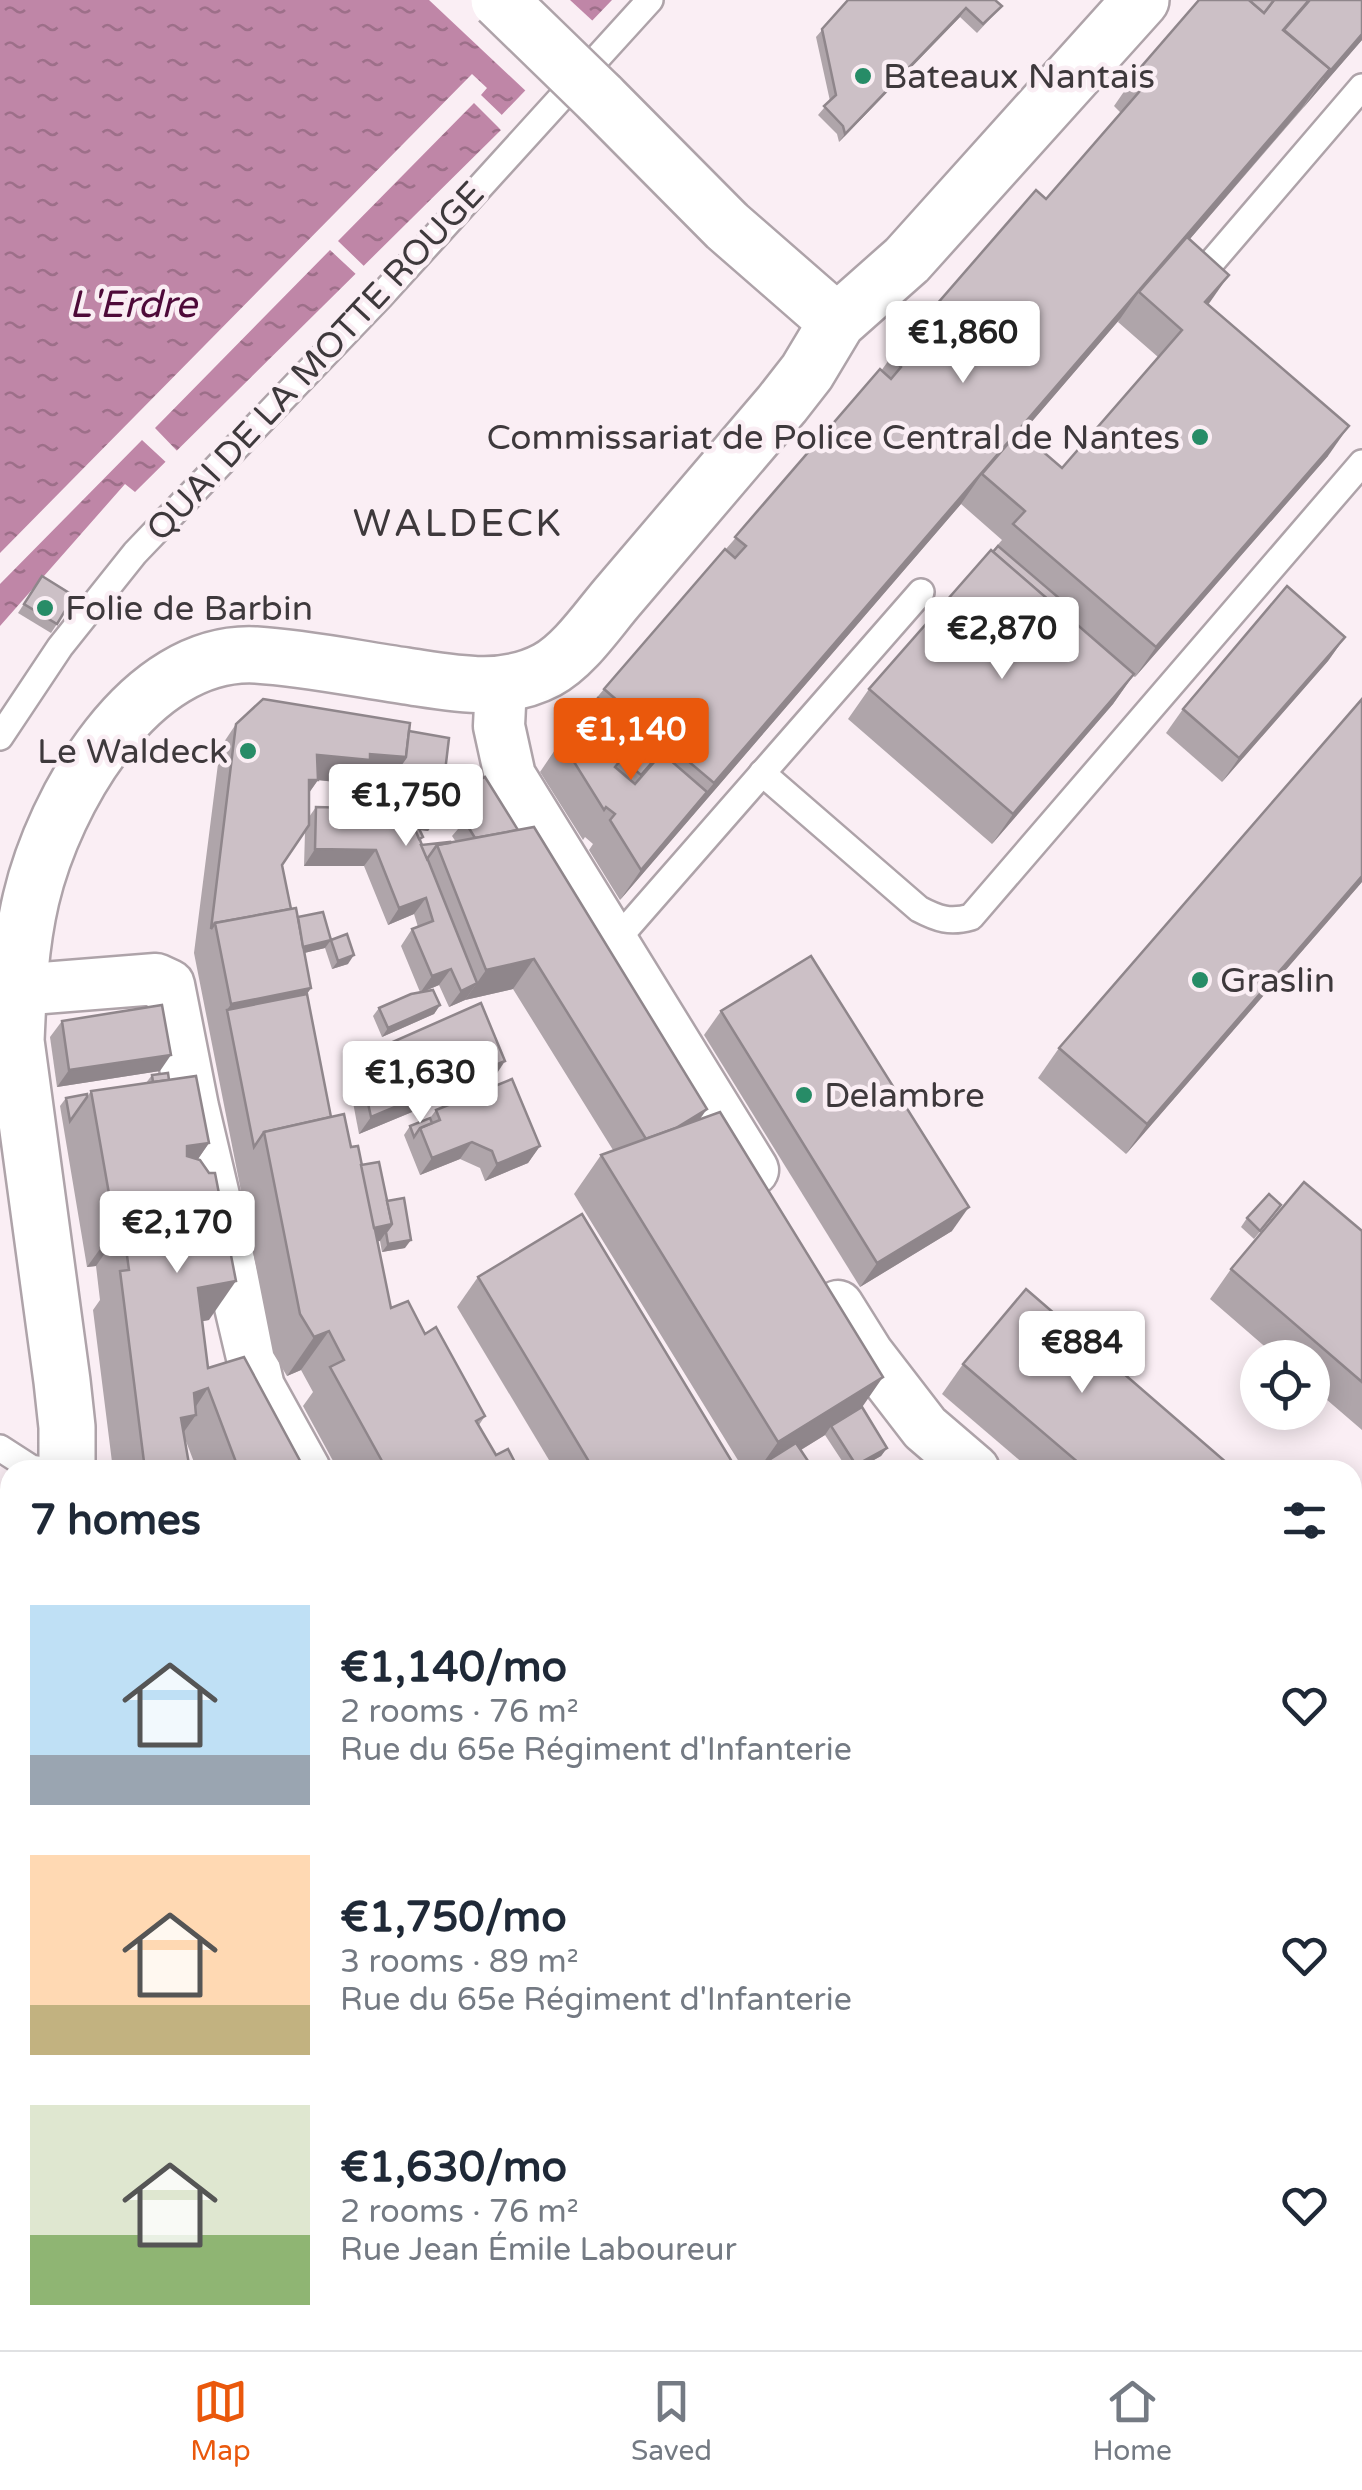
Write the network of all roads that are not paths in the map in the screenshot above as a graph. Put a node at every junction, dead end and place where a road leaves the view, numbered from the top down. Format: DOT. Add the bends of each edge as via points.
graph roads {
  1 [pos="499,0"];
  2 [pos="650,0"];
  3 [pos="1141,0"];
  4 [pos="1362,87"];
  5 [pos="1189,288"];
  6 [pos="837,322"];
  7 [pos="1362,462"];
  8 [pos="921,592"];
  9 [pos="501,684"];
  10 [pos="0,737"];
  11 [pos="762,773"];
  12 [pos="612,945"];
  13 [pos="18,990"];
  14 [pos="772,1202"];
  15 [pos="815,1270"];
  16 [pos="67,1460"];
  17 [pos="299,1460"];
  18 [pos="962,1460"];
  1 -- 6 [label="street, bridge" via="726,226"];
  2 -- 10 [label="lane, QUAI DE LA MOTTE ROUGE" via="135,553"];
  3 -- 6 [label="street" via="907,260"];
  4 -- 5 [label="lane"];
  6 -- 9 [label="street" via="782,404 566,654 549,669"];
  7 -- 11 [label="lane" via="971,916 939,920 919,909"];
  8 -- 11 [label="lane"];
  9 -- 12 [label="street" via="498,726 510,776"];
  9 -- 13 [label="street" via="450,685 254,655 212,660 175,676 95,756 68,801 45,850"];
  11 -- 12 [label="lane"];
  12 -- 14 [label="street"];
  13 -- 16 [label="street" via="16,1042 64,1396"];
  13 -- 17 [label="street" via="156,979 169,986 259,1388"];
  15 -- 18 [label="street" via="925,1428"];
}
